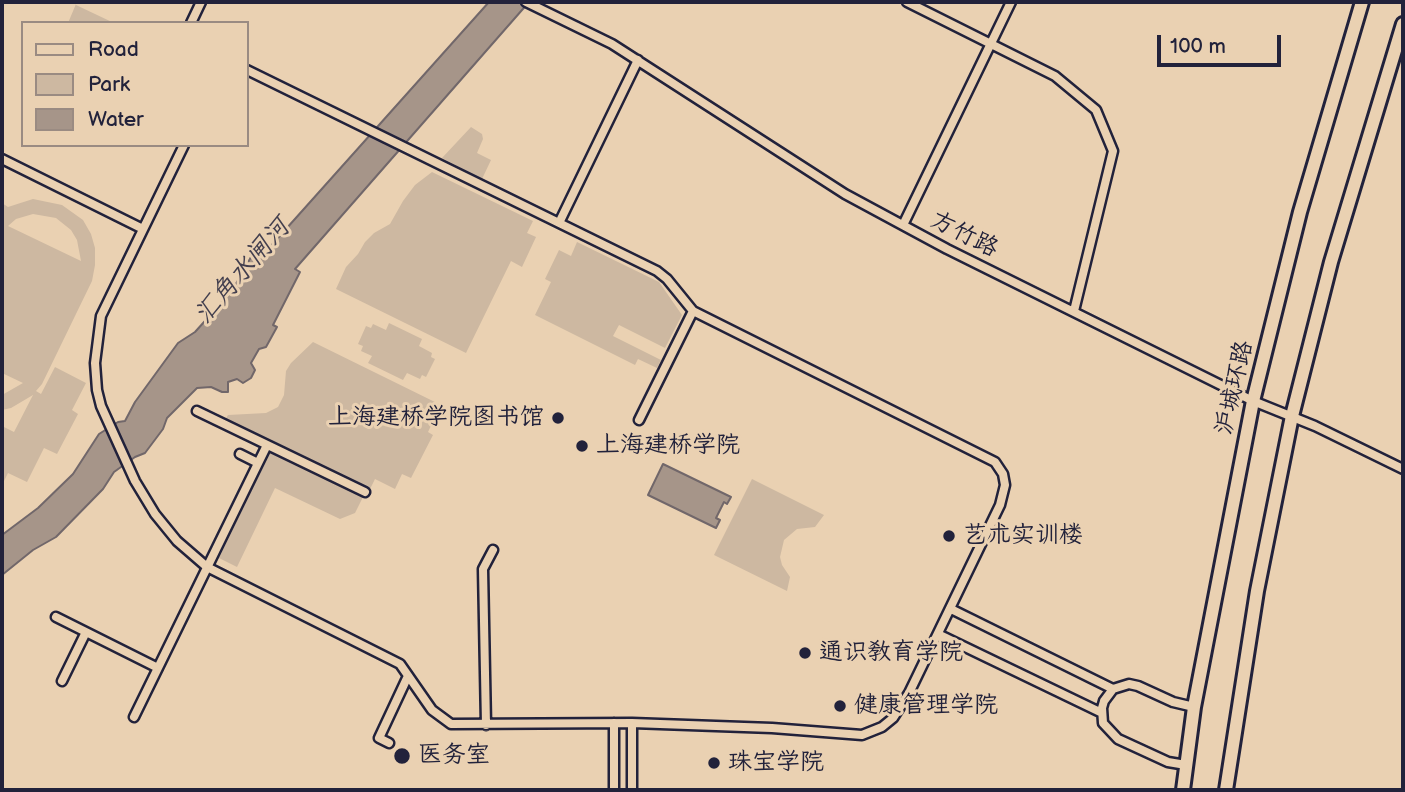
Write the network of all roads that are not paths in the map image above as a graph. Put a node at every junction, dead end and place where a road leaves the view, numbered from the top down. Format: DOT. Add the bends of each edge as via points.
graph roads {
  1 [pos="201,2"];
  2 [pos="907,2"];
  3 [pos="1011,2"];
  4 [pos="1362,2"];
  5 [pos="529,3"];
  6 [pos="192,21"];
  7 [pos="1403,24"];
  8 [pos="992,43"];
  9 [pos="638,60"];
  10 [pos="248,70"];
  11 [pos="183,147"];
  12 [pos="2,159"];
  13 [pos="559,223"];
  14 [pos="902,225"];
  15 [pos="143,229"];
  16 [pos="693,311"];
  17 [pos="1073,311"];
  18 [pos="1253,401"];
  19 [pos="197,411"];
  20 [pos="1292,416"];
  21 [pos="639,420"];
  22 [pos="267,445"];
  23 [pos="240,454"];
  24 [pos="258,463"];
  25 [pos="1403,469"];
  26 [pos="366,492"];
  27 [pos="493,550"];
  28 [pos="207,567"];
  29 [pos="951,609"];
  30 [pos="56,617"];
  31 [pos="86,632"];
  32 [pos="939,634"];
  33 [pos="159,668"];
  34 [pos="408,676"];
  35 [pos="62,681"];
  36 [pos="1114,689"];
  37 [pos="1194,707"];
  38 [pos="1102,713"];
  39 [pos="134,717"];
  40 [pos="614,723"];
  41 [pos="632,723"];
  42 [pos="486,725"];
  43 [pos="390,743"];
  44 [pos="1186,765"];
  45 [pos="614,789"];
  46 [pos="632,789"];
  47 [pos="1183,790"];
  48 [pos="1226,790"];
  1 -- 6 [label="street"];
  2 -- 8 [label="street"];
  3 -- 8 [label="street"];
  4 -- 18 [label="main road, 沪城环路" via="1294,236"];
  5 -- 9 [label="street, 方竹路"];
  7 -- 20 [label="main road" via="1331,262"];
  8 -- 14 [label="street"];
  8 -- 17 [label="street" via="1055,76 1096,110 1113,151"];
  9 -- 13 [label="street"];
  9 -- 14 [label="street, 方竹路" via="845,194"];
  10 -- 13 [label="street"];
  11 -- 15 [label="street"];
  12 -- 15 [label="street"];
  13 -- 16 [label="street" via="663,275"];
  14 -- 17 [label="street, 方竹路"];
  15 -- 28 [label="street" via="102,316 94,363 97,390 130,471 177,541"];
  16 -- 21 [label="street"];
  16 -- 29 [label="street" via="1000,467 1004,494"];
  17 -- 18 [label="street, 方竹路"];
  18 -- 20 [label="street, 方竹路"];
  18 -- 37 [label="main road, 沪城环路"];
  19 -- 22 [label="street"];
  20 -- 25 [label="street, 方竹路"];
  20 -- 48 [label="main road" via="1257,591"];
  22 -- 24 [label="street"];
  22 -- 26 [label="street"];
  23 -- 24 [label="street"];
  24 -- 28 [label="street"];
  27 -- 42 [label="street" via="483,569"];
  28 -- 33 [label="street"];
  28 -- 34 [label="street" via="400,664"];
  29 -- 32 [label="street"];
  29 -- 36 [label="street"];
  30 -- 31 [label="street"];
  31 -- 33 [label="street"];
  31 -- 35 [label="street"];
  32 -- 38 [label="street"];
  32 -- 41 [label="street" via="901,707 882,727 862,735"];
  33 -- 39 [label="street"];
  34 -- 42 [label="street" via="442,720"];
  34 -- 43 [label="street" via="379,738"];
  36 -- 37 [label="street" via="1138,686"];
  36 -- 38 [label="street" via="1104,701"];
  37 -- 44 [label="main road, 沪城环路"];
  38 -- 44 [label="street" via="1107,729 1118,739 1168,762"];
  40 -- 41 [label="street"];
  40 -- 42 [label="street"];
  40 -- 45 [label="street"];
  41 -- 46 [label="street"];
  44 -- 47 [label="main road, 沪城环路"];
  45 -- 46 [label="street"];
}
